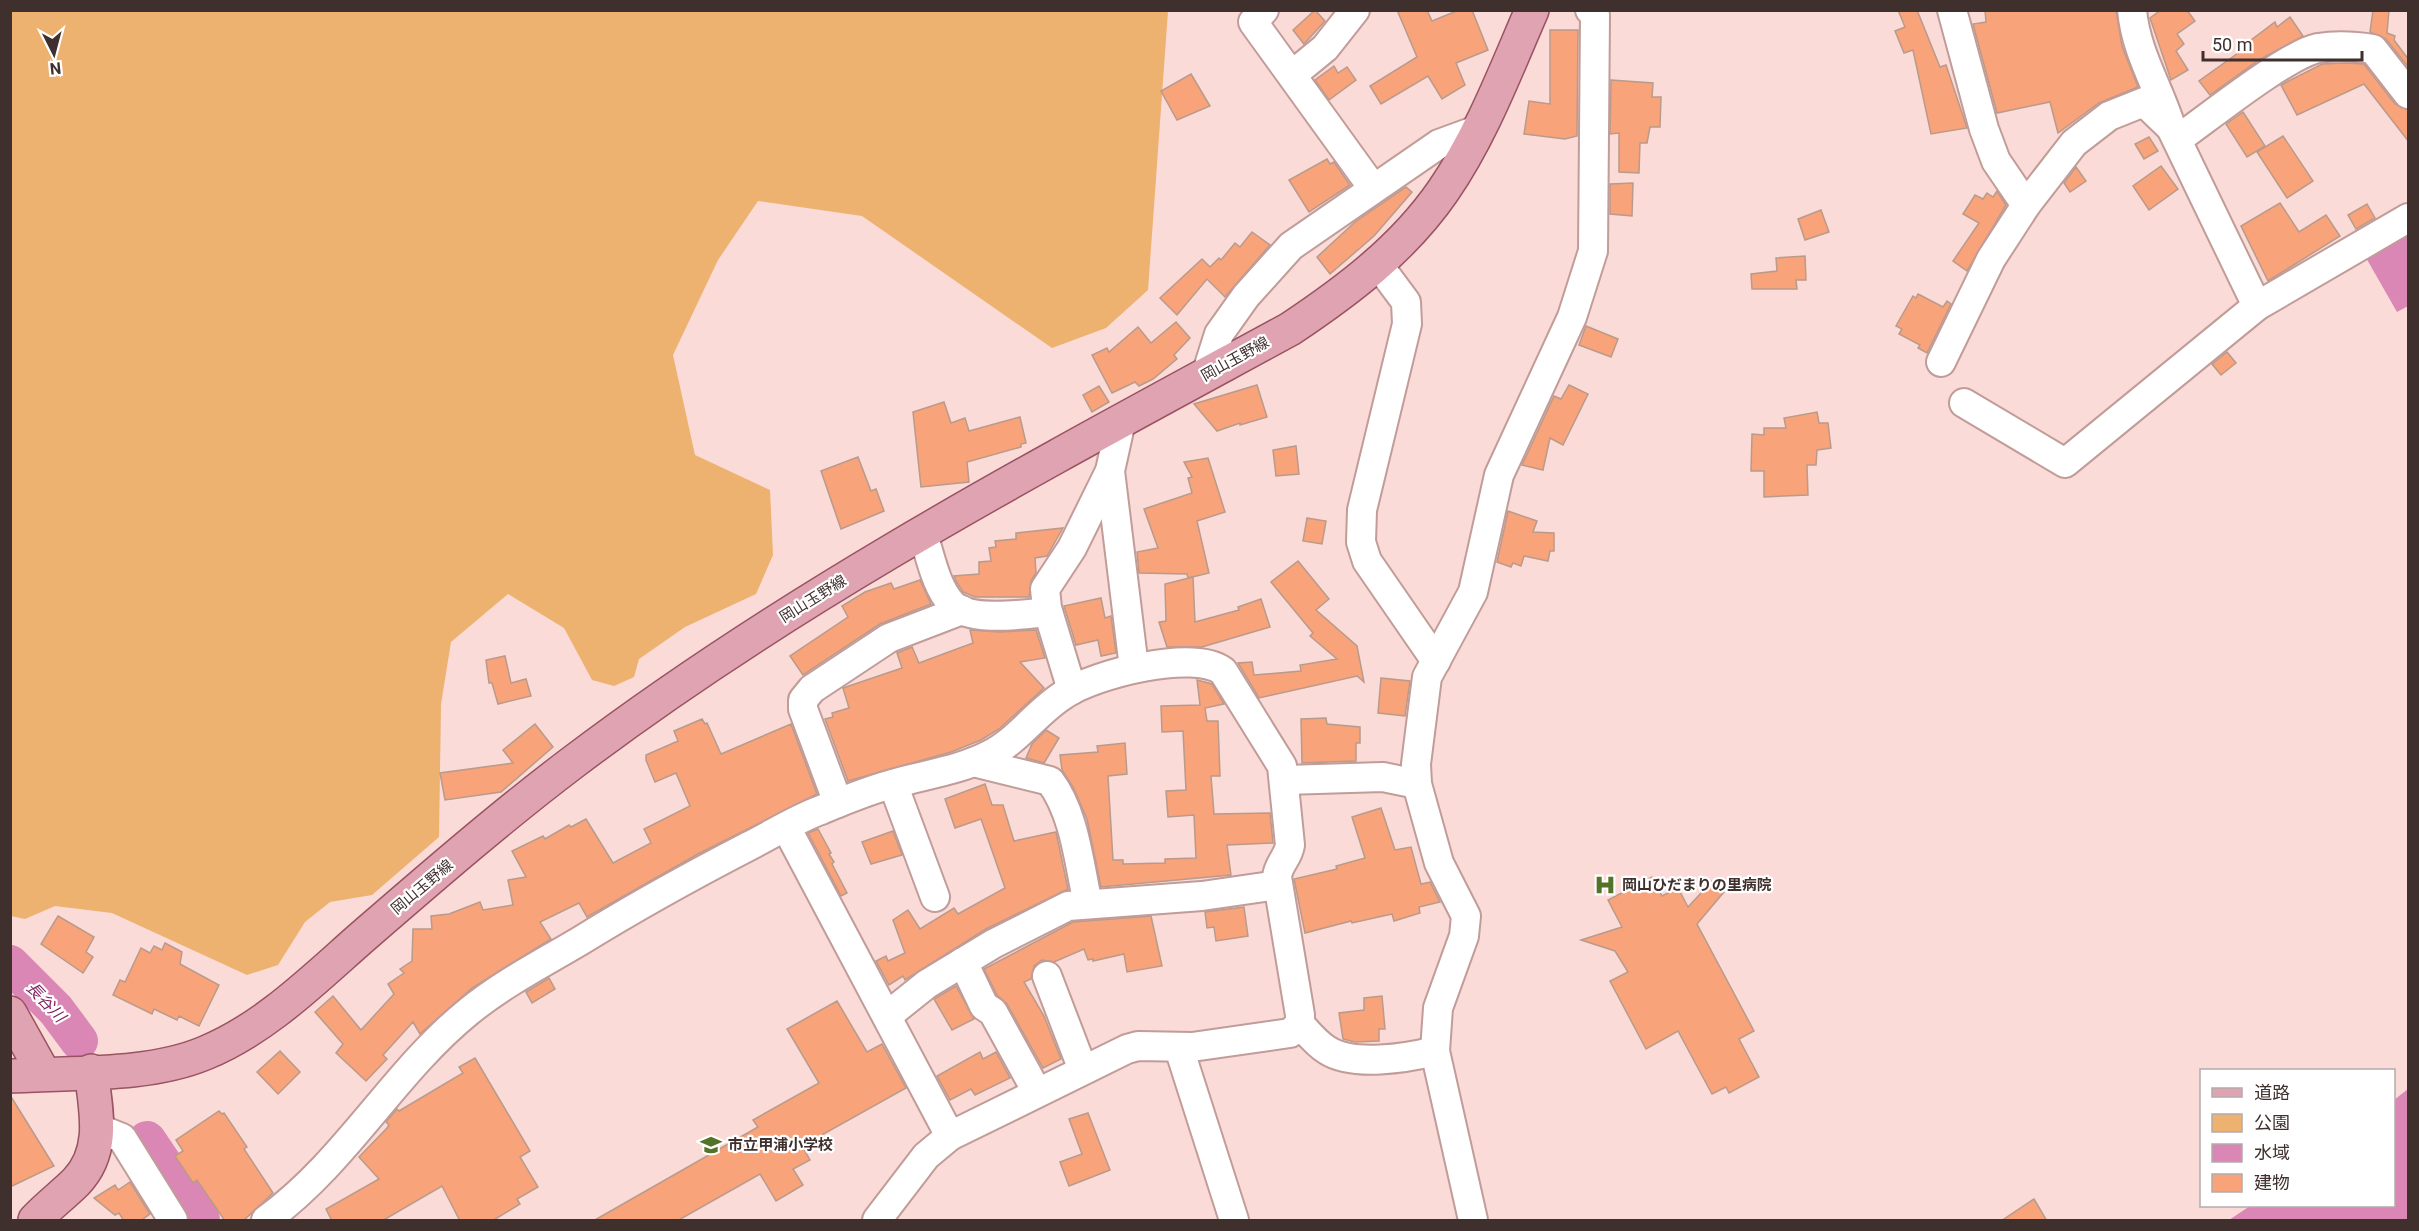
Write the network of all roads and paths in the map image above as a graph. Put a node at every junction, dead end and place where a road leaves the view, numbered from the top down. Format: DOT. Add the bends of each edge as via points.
graph roads {
  1 [pos="1264,10"];
  2 [pos="1355,10"];
  3 [pos="1532,10"];
  4 [pos="1952,10"];
  5 [pos="2132,10"];
  6 [pos="1597,12"];
  7 [pos="1292,75"];
  8 [pos="2409,94"];
  9 [pos="1480,129"];
  10 [pos="2175,135"];
  11 [pos="1373,188"];
  12 [pos="2026,205"];
  13 [pos="2409,218"];
  14 [pos="1377,263"];
  15 [pos="2257,306"];
  16 [pos="1941,362"];
  17 [pos="1206,375"];
  18 [pos="1964,403"];
  19 [pos="1121,421"];
  20 [pos="1110,471"];
  21 [pos="922,531"];
  22 [pos="962,610"];
  23 [pos="1048,612"];
  24 [pos="1436,661"];
  25 [pos="1134,668"];
  26 [pos="1072,690"];
  27 [pos="973,762"];
  28 [pos="1285,780"];
  29 [pos="893,784"];
  30 [pos="1417,784"];
  31 [pos="838,803"];
  32 [pos="786,827"];
  33 [pos="1278,885"];
  34 [pos="935,897"];
  35 [pos="1088,904"];
  36 [pos="963,962"];
  37 [pos="1047,976"];
  38 [pos="10,1013"];
  39 [pos="887,1016"];
  40 [pos="1299,1024"];
  41 [pos="1179,1048"];
  42 [pos="1435,1051"];
  43 [pos="1083,1070"];
  44 [pos="91,1071"];
  45 [pos="44,1074"];
  46 [pos="10,1076"];
  47 [pos="1037,1092"];
  48 [pos="97,1128"];
  49 [pos="950,1136"];
  50 [pos="35,1221"];
  51 [pos="173,1221"];
  52 [pos="266,1221"];
  53 [pos="877,1221"];
  54 [pos="1234,1221"];
  55 [pos="1473,1221"];
  1 -- 7 [label="street" via="1253,22"];
  2 -- 7 [label="street" via="1324,48"];
  3 -- 9 [label="main road, 岡山玉野線"];
  4 -- 12 [label="street" via="1988,140 1996,161"];
  5 -- 10 [label="street" via="2141,57 2164,102"];
  6 -- 24 [label="street" via="1593,251 1572,317 1499,475 1473,592"];
  7 -- 11 [label="street"];
  8 -- 10 [label="street" via="2373,49 2347,45 2316,49 2288,62"];
  9 -- 11 [label="street" via="1439,144"];
  9 -- 14 [label="main road, 岡山玉野線" via="1442,192"];
  10 -- 12 [label="street" via="2144,102 2109,116 2074,143"];
  10 -- 15 [label="street"];
  11 -- 17 [label="street" via="1291,246 1246,296 1219,334"];
  12 -- 16 [label="street" via="1991,260"];
  13 -- 15 [label="street"];
  14 -- 17 [label="main road, 岡山玉野線" via="1290,329"];
  14 -- 24 [label="street" via="1406,302 1407,324 1362,510 1361,542 1367,561"];
  15 -- 18 [label="street" via="2065,464"];
  17 -- 19 [label="main road, 岡山玉野線"];
  19 -- 20 [label="street"];
  19 -- 21 [label="main road, 岡山玉野線"];
  20 -- 23 [label="street" via="1072,548 1045,589"];
  20 -- 25 [label="street"];
  21 -- 22 [label="street" via="939,583 953,605"];
  21 -- 44 [label="main road, 岡山玉野線" via="749,639 572,763 250,1030 205,1053 176,1062 148,1068"];
  22 -- 23 [label="street" via="1000,616"];
  22 -- 31 [label="street" via="889,638 812,689 803,700"];
  23 -- 26 [label="street"];
  24 -- 30 [label="street" via="1427,677"];
  25 -- 26 [label="street"];
  25 -- 28 [label="street" via="1202,662 1223,671 1275,753"];
  26 -- 27 [label="street" via="1023,732"];
  27 -- 29 [label="street"];
  27 -- 35 [label="street" via="1050,781 1059,793 1070,824"];
  28 -- 30 [label="street" via="1383,777"];
  28 -- 33 [label="street" via="1290,844 1278,868"];
  29 -- 31 [label="street"];
  29 -- 34 [label="street"];
  30 -- 42 [label="street" via="1439,863 1466,916 1464,936 1438,1008"];
  31 -- 32 [label="street"];
  32 -- 39 [label="street"];
  32 -- 52 [label="street" via="658,893 469,1011 433,1046 338,1156"];
  33 -- 35 [label="street" via="1202,896"];
  33 -- 40 [label="street"];
  35 -- 36 [label="street" via="1068,906"];
  36 -- 39 [label="street"];
  36 -- 47 [label="street" via="984,1006 993,1012"];
  37 -- 43 [label="street"];
  38 -- 45 [label="main road"];
  39 -- 49 [label="street"];
  40 -- 41 [label="street" via="1290,1032"];
  40 -- 42 [label="street" via="1328,1051 1341,1056 1389,1060"];
  41 -- 43 [label="street" via="1138,1046"];
  41 -- 54 [label="street"];
  42 -- 55 [label="street"];
  43 -- 47 [label="street"];
  44 -- 45 [label="main road, 岡山玉野線"];
  44 -- 48 [label="main road"];
  45 -- 46 [label="main road, 岡山玉野線"];
  47 -- 49 [label="street"];
  48 -- 50 [label="main road" via="95,1153 89,1167"];
  48 -- 51 [label="street" via="122,1138"];
  49 -- 53 [label="street" via="926,1156"];
}
